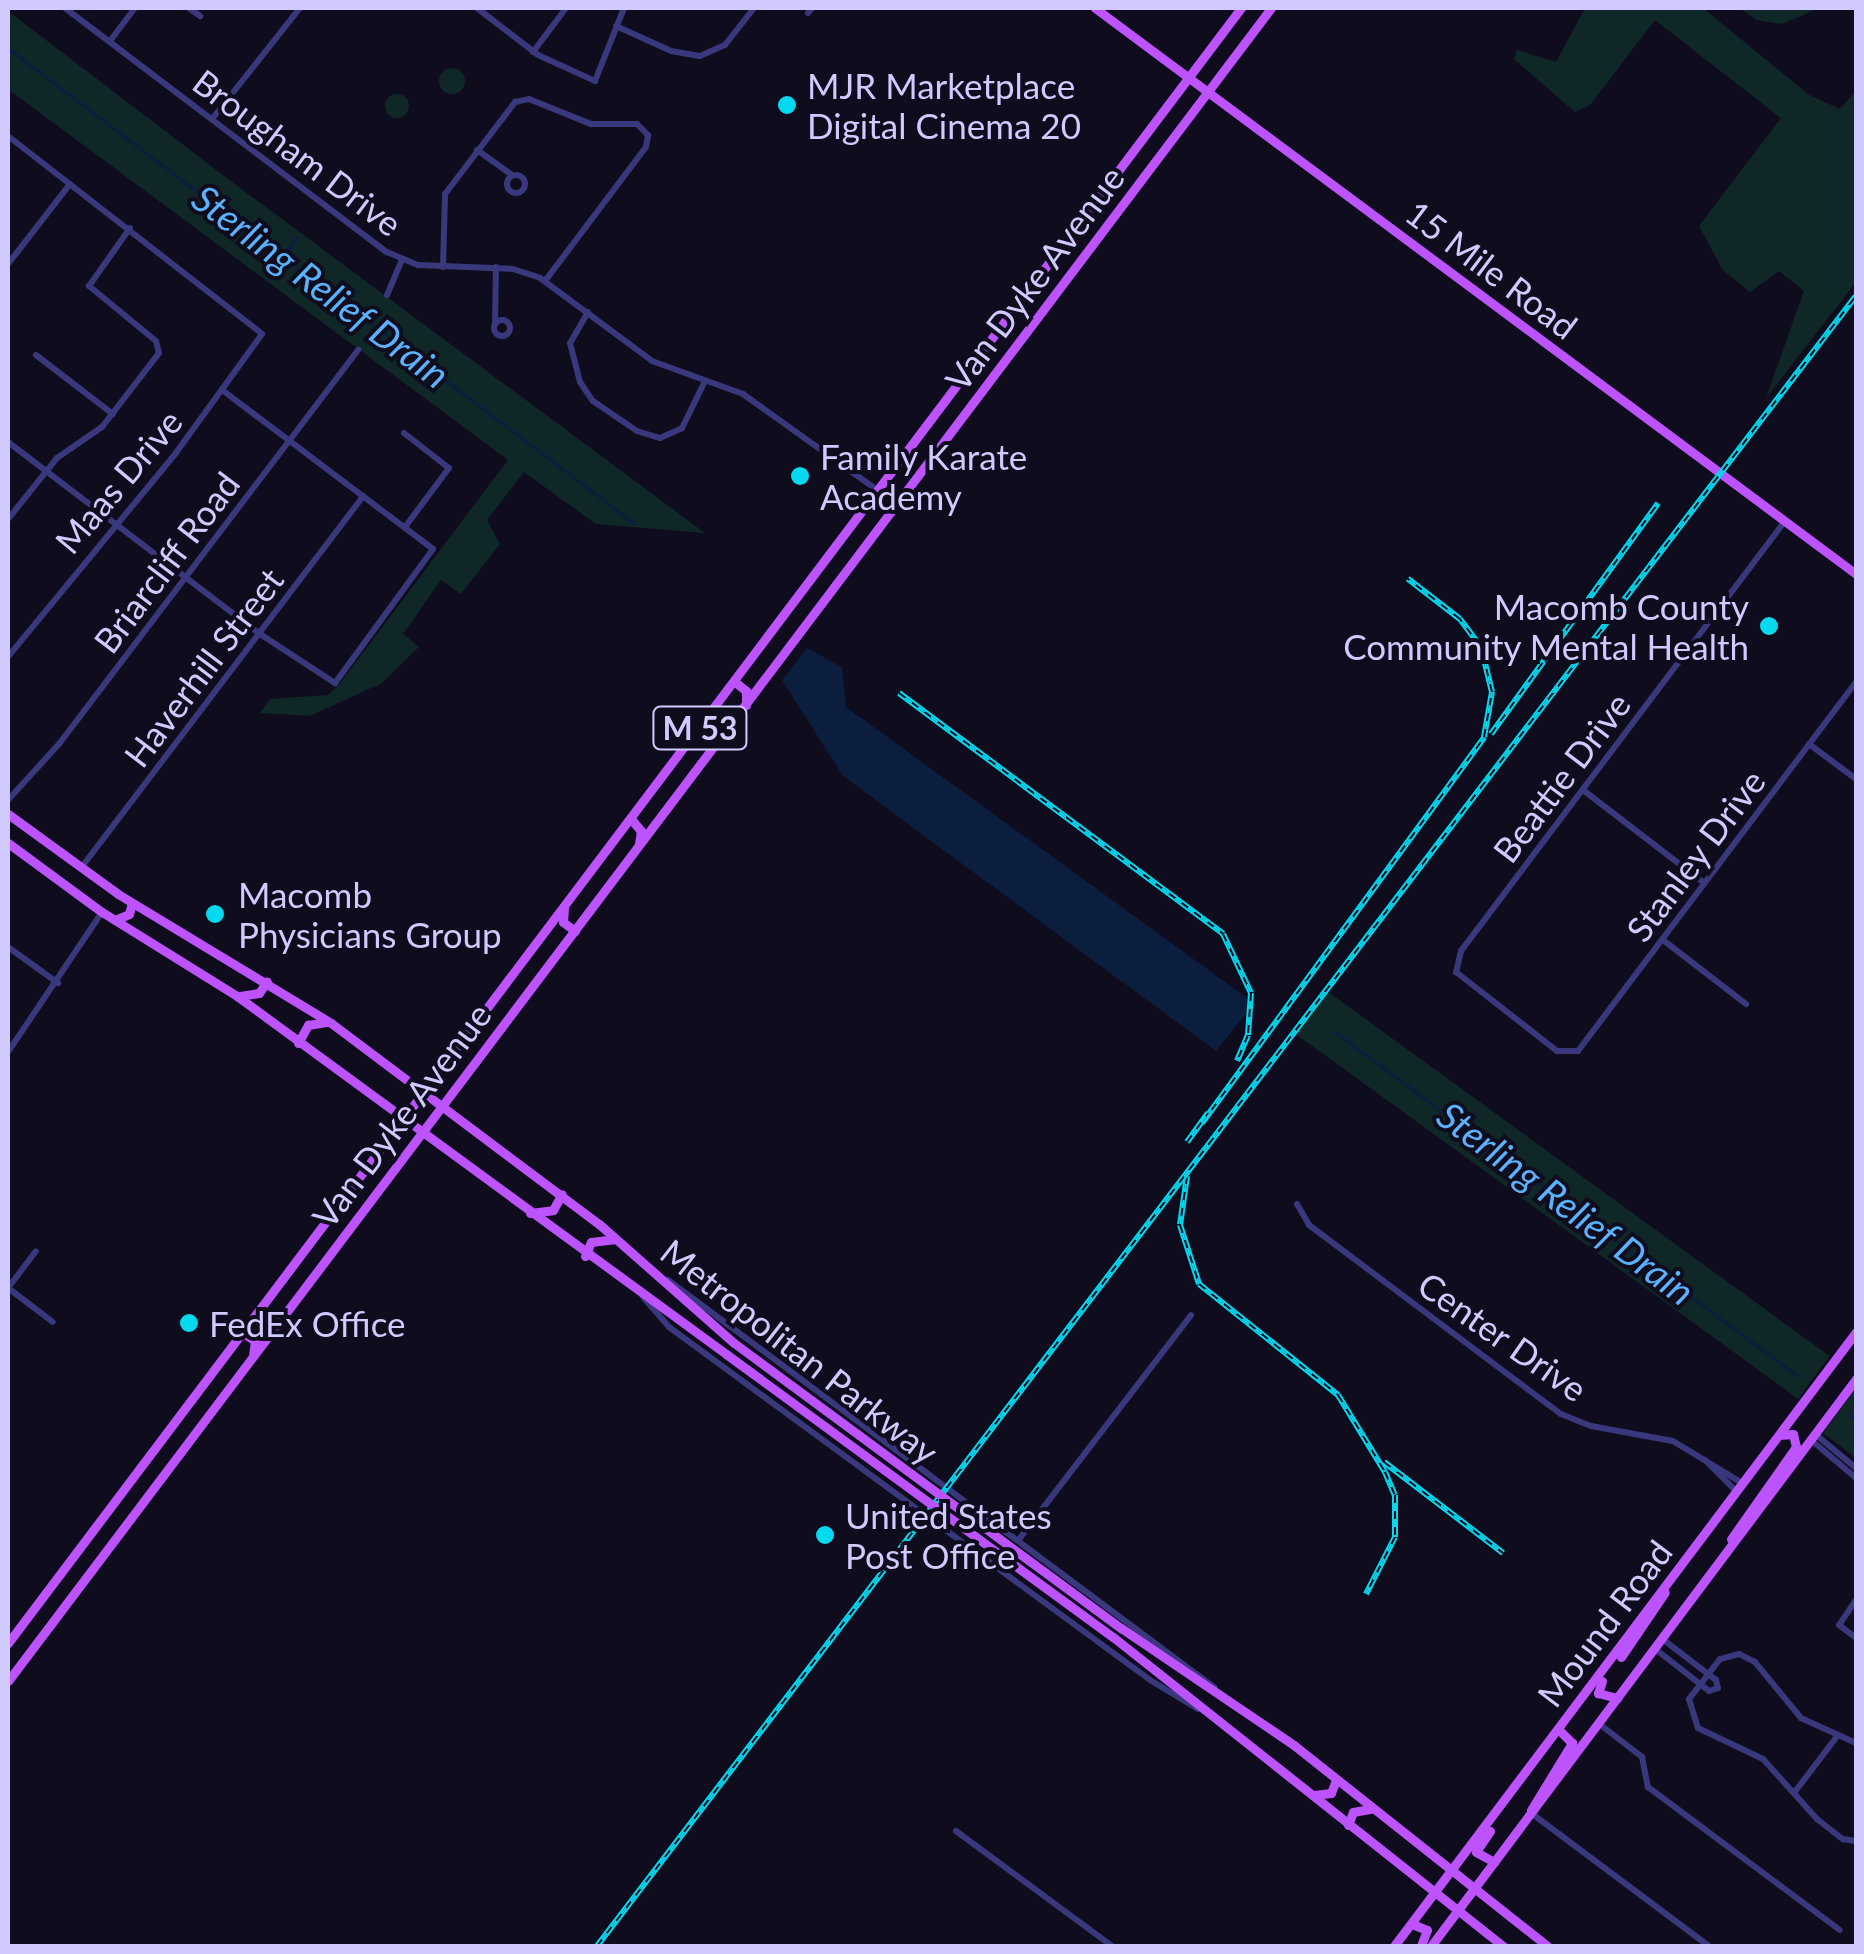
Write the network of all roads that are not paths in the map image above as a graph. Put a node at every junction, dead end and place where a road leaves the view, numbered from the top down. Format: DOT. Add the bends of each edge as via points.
graph roads {
  1 [pos="65,8"];
  2 [pos="135,8"];
  3 [pos="189,8"];
  4 [pos="300,8"];
  5 [pos="477,8"];
  6 [pos="566,8"];
  7 [pos="624,8"];
  8 [pos="754,8"];
  9 [pos="1096,8"];
  10 [pos="1241,8"];
  11 [pos="1270,8"];
  12 [pos="200,16"];
  13 [pos="616,26"];
  14 [pos="110,41"];
  15 [pos="533,52"];
  16 [pos="1189,77"];
  17 [pos="1207,92"];
  18 [pos="212,119"];
  19 [pos="8,136"];
  20 [pos="477,150"];
  21 [pos="510,176"];
  22 [pos="70,184"];
  23 [pos="1099,199"];
  24 [pos="1110,222"];
  25 [pos="130,228"];
  26 [pos="1065,243"];
  27 [pos="402,260"];
  28 [pos="8,264"];
  29 [pos="1077,266"];
  30 [pos="442,267"];
  31 [pos="496,267"];
  32 [pos="546,281"];
  33 [pos="387,295"];
  34 [pos="588,312"];
  35 [pos="499,320"];
  36 [pos="358,350"];
  37 [pos="36,355"];
  38 [pos="705,381"];
  39 [pos="222,392"];
  40 [pos="113,414"];
  41 [pos="938,414"];
  42 [pos="404,433"];
  43 [pos="950,436"];
  44 [pos="289,441"];
  45 [pos="8,442"];
  46 [pos="900,463"];
  47 [pos="45,471"];
  48 [pos="912,486"];
  49 [pos="879,491"];
  50 [pos="364,496"];
  51 [pos="8,518"];
  52 [pos="1785,520"];
  53 [pos="112,524"];
  54 [pos="405,527"];
  55 [pos="1856,574"];
  56 [pos="185,578"];
  57 [pos="774,631"];
  58 [pos="260,634"];
  59 [pos="785,655"];
  60 [pos="8,657"];
  61 [pos="735,682"];
  62 [pos="1856,682"];
  63 [pos="745,708"];
  64 [pos="1809,744"];
  65 [pos="1856,779"];
  66 [pos="1582,790"];
  67 [pos="8,800"];
  68 [pos="8,814"];
  69 [pos="630,819"];
  70 [pos="8,843"];
  71 [pos="638,847"];
  72 [pos="81,868"];
  73 [pos="1704,883"];
  74 [pos="132,903"];
  75 [pos="564,906"];
  76 [pos="102,912"];
  77 [pos="115,920"];
  78 [pos="172,926"];
  79 [pos="575,931"];
  80 [pos="1664,940"];
  81 [pos="150,941"];
  82 [pos="8,947"];
  83 [pos="532,947"];
  84 [pos="540,976"];
  85 [pos="267,981"];
  86 [pos="58,983"];
  87 [pos="237,996"];
  88 [pos="1746,1004"];
  89 [pos="331,1023"];
  90 [pos="298,1043"];
  91 [pos="8,1052"];
  92 [pos="1571,1054"];
  93 [pos="423,1092"];
  94 [pos="442,1106"];
  95 [pos="402,1121"];
  96 [pos="420,1135"];
  97 [pos="562,1194"];
  98 [pos="1297,1204"];
  99 [pos="527,1213"];
  100 [pos="319,1230"];
  101 [pos="617,1239"];
  102 [pos="36,1252"];
  103 [pos="330,1255"];
  104 [pos="586,1256"];
  105 [pos="637,1258"];
  106 [pos="8,1288"];
  107 [pos="642,1296"];
  108 [pos="1190,1315"];
  109 [pos="53,1322"];
  110 [pos="242,1332"];
  111 [pos="1856,1332"];
  112 [pos="252,1358"];
  113 [pos="1856,1378"];
  114 [pos="1779,1435"];
  115 [pos="1812,1436"];
  116 [pos="141,1466"];
  117 [pos="1856,1468"];
  118 [pos="928,1472"];
  119 [pos="1856,1478"];
  120 [pos="1739,1487"];
  121 [pos="153,1489"];
  122 [pos="966,1499"];
  123 [pos="905,1501"];
  124 [pos="110,1507"];
  125 [pos="944,1528"];
  126 [pos="122,1530"];
  127 [pos="1020,1538"];
  128 [pos="1726,1551"];
  129 [pos="1668,1584"];
  130 [pos="1856,1600"];
  131 [pos="11,1630"];
  132 [pos="1662,1638"];
  133 [pos="1856,1638"];
  134 [pos="8,1643"];
  135 [pos="1654,1648"];
  136 [pos="1703,1678"];
  137 [pos="8,1681"];
  138 [pos="1224,1695"];
  139 [pos="1617,1698"];
  140 [pos="1214,1717"];
  141 [pos="1598,1724"];
  142 [pos="1559,1730"];
  143 [pos="1838,1736"];
  144 [pos="1856,1743"];
  145 [pos="1548,1746"];
  146 [pos="1336,1780"];
  147 [pos="1794,1794"];
  148 [pos="1314,1795"];
  149 [pos="1370,1810"];
  150 [pos="1531,1813"];
  151 [pos="1348,1824"];
  152 [pos="956,1831"];
  153 [pos="1855,1841"];
  154 [pos="1494,1862"];
  155 [pos="1450,1874"];
  156 [pos="1473,1891"];
  157 [pos="1434,1895"];
  158 [pos="1457,1912"];
  159 [pos="1412,1924"];
  160 [pos="1840,1930"];
  161 [pos="1112,1946"];
  162 [pos="1397,1946"];
  163 [pos="1421,1946"];
  164 [pos="1431,1946"];
  165 [pos="1504,1946"];
  166 [pos="1548,1946"];
  167 [pos="1709,1946"];
  1 -- 14 [label="street, Brougham Drive"];
  2 -- 14 [label="street"];
  3 -- 12 [label="street"];
  4 -- 18 [label="street"];
  5 -- 15 [label="street"];
  6 -- 15 [label="street"];
  7 -- 13 [label="street"];
  8 -- 13 [label="street" via="725,45 700,56 671,51"];
  9 -- 16 [label="main road, 15 Mile Road"];
  10 -- 16 [label="main road, Van Dyke Avenue / M 53"];
  11 -- 17 [label="main road, Van Dyke Avenue / M 53"];
  13 -- 15 [label="street" via="598,81"];
  14 -- 18 [label="street, Brougham Drive"];
  16 -- 17 [label="main road, 15 Mile Road"];
  16 -- 23 [label="main road, Van Dyke Avenue / M 53"];
  17 -- 24 [label="main road, Van Dyke Avenue / M 53"];
  17 -- 52 [label="main road, 15 Mile Road"];
  18 -- 27 [label="street, Brougham Drive"];
  19 -- 22 [label="street"];
  20 -- 21 [label="street"];
  20 -- 30 [label="street" via="445,194"];
  20 -- 32 [label="street" via="523,98 584,123 630,122 648,135 643,152"];
  22 -- 25 [label="street"];
  22 -- 28 [label="street"];
  23 -- 24 [label="main road" via="1098,212"];
  23 -- 26 [label="main road, Van Dyke Avenue / M 53"];
  24 -- 29 [label="main road, Van Dyke Avenue / M 53"];
  25 -- 39 [label="street, Maas Drive" via="262,334"];
  25 -- 40 [label="street" via="90,286 159,350"];
  26 -- 29 [label="main road" via="1077,252"];
  26 -- 41 [label="main road, Van Dyke Avenue / M 53"];
  27 -- 30 [label="street, Brougham Drive"];
  27 -- 33 [label="street"];
  29 -- 43 [label="main road, Van Dyke Avenue / M 53"];
  30 -- 31 [label="street, Brougham Drive"];
  31 -- 32 [label="street, Brougham Drive"];
  31 -- 35 [label="street"];
  32 -- 34 [label="street, Brougham Drive"];
  34 -- 38 [label="street, Brougham Drive" via="652,361"];
  34 -- 38 [label="street" via="570,343 580,382 593,401 637,432 660,438 682,428"];
  36 -- 44 [label="street, Briarcliff Road"];
  37 -- 40 [label="street"];
  38 -- 49 [label="street, Brougham Drive" via="743,394"];
  39 -- 44 [label="street"];
  39 -- 53 [label="street, Maas Drive"];
  40 -- 47 [label="street"];
  41 -- 43 [label="main road" via="939,429"];
  41 -- 46 [label="main road, Van Dyke Avenue / M 53"];
  42 -- 54 [label="street" via="449,468"];
  43 -- 48 [label="main road, Van Dyke Avenue / M 53"];
  44 -- 50 [label="street"];
  44 -- 56 [label="street, Briarcliff Road"];
  45 -- 47 [label="street"];
  46 -- 48 [label="main road" via="913,472"];
  46 -- 49 [label="main road, Van Dyke Avenue / M 53"];
  47 -- 51 [label="street"];
  47 -- 53 [label="street"];
  48 -- 59 [label="main road, Van Dyke Avenue / M 53"];
  49 -- 57 [label="main road, Van Dyke Avenue / M 53"];
  50 -- 54 [label="street"];
  50 -- 58 [label="street, Haverhill Street"];
  52 -- 55 [label="main road, 15 Mile Road"];
  52 -- 66 [label="street, Beattie Drive"];
  53 -- 56 [label="street"];
  53 -- 60 [label="street, Maas Drive"];
  54 -- 58 [label="street" via="434,551 332,684"];
  56 -- 58 [label="street"];
  56 -- 67 [label="street, Briarcliff Road"];
  57 -- 59 [label="main road" via="774,649"];
  57 -- 61 [label="main road, Van Dyke Avenue / M 53"];
  58 -- 72 [label="street, Haverhill Street"];
  59 -- 63 [label="main road, Van Dyke Avenue / M 53"];
  61 -- 63 [label="main road" via="746,690"];
  61 -- 69 [label="main road, Van Dyke Avenue / M 53"];
  62 -- 64 [label="street, Stanley Drive"];
  63 -- 71 [label="main road, Van Dyke Avenue / M 53"];
  64 -- 65 [label="street"];
  64 -- 73 [label="street, Stanley Drive"];
  66 -- 73 [label="street"];
  66 -- 92 [label="street, Beattie Drive" via="1461,952 1455,970"];
  68 -- 72 [label="main road, Metropolitan Parkway"];
  69 -- 71 [label="main road" via="641,830"];
  69 -- 75 [label="main road, Van Dyke Avenue / M 53"];
  70 -- 76 [label="main road, Metropolitan Parkway"];
  71 -- 79 [label="main road, Van Dyke Avenue / M 53"];
  72 -- 74 [label="main road, Metropolitan Parkway"];
  73 -- 80 [label="street, Stanley Drive"];
  74 -- 77 [label="main road"];
  74 -- 78 [label="main road, Metropolitan Parkway"];
  75 -- 79 [label="main road" via="563,922"];
  75 -- 83 [label="main road, Van Dyke Avenue / M 53"];
  76 -- 77 [label="main road, Metropolitan Parkway"];
  76 -- 86 [label="street"];
  77 -- 81 [label="main road, Metropolitan Parkway"];
  78 -- 81 [label="main road"];
  78 -- 85 [label="main road, Metropolitan Parkway"];
  79 -- 84 [label="main road, Van Dyke Avenue / M 53"];
  80 -- 88 [label="street"];
  80 -- 92 [label="street, Stanley Drive"];
  81 -- 87 [label="main road, Metropolitan Parkway"];
  82 -- 86 [label="street"];
  83 -- 84 [label="main road" via="544,956"];
  83 -- 93 [label="main road, Van Dyke Avenue / M 53"];
  84 -- 94 [label="main road, Van Dyke Avenue / M 53"];
  85 -- 87 [label="main road" via="255,996"];
  85 -- 89 [label="main road, Metropolitan Parkway"];
  86 -- 91 [label="street"];
  87 -- 90 [label="main road, Metropolitan Parkway"];
  89 -- 90 [label="main road" via="308,1024"];
  89 -- 93 [label="main road, Metropolitan Parkway"];
  90 -- 95 [label="main road, Metropolitan Parkway"];
  93 -- 94 [label="main road, Metropolitan Parkway"];
  93 -- 95 [label="main road, Van Dyke Avenue / M 53"];
  94 -- 96 [label="main road, Van Dyke Avenue / M 53"];
  94 -- 97 [label="main road, Metropolitan Parkway"];
  95 -- 96 [label="main road, Metropolitan Parkway"];
  95 -- 100 [label="main road, Van Dyke Avenue / M 53"];
  96 -- 99 [label="main road, Metropolitan Parkway"];
  96 -- 103 [label="main road, Van Dyke Avenue / M 53"];
  97 -- 99 [label="main road" via="548,1212"];
  97 -- 101 [label="main road, Metropolitan Parkway"];
  98 -- 120 [label="street, Center Drive" via="1309,1225 1562,1414 1673,1441"];
  99 -- 104 [label="main road, Metropolitan Parkway"];
  100 -- 103 [label="main road" via="319,1246"];
  100 -- 110 [label="main road, Van Dyke Avenue / M 53"];
  101 -- 104 [label="main road" via="591,1242"];
  101 -- 105 [label="main road, Metropolitan Parkway"];
  102 -- 106 [label="street"];
  103 -- 112 [label="main road, Van Dyke Avenue / M 53"];
  104 -- 107 [label="main road, Metropolitan Parkway"];
  105 -- 118 [label="street"];
  105 -- 138 [label="main road, Metropolitan Parkway, bridge" via="734,1343 1121,1628"];
  106 -- 109 [label="street"];
  107 -- 123 [label="street" via="669,1327"];
  107 -- 140 [label="main road, Metropolitan Parkway, bridge"];
  108 -- 127 [label="street"];
  110 -- 112 [label="main road" via="254,1341"];
  110 -- 116 [label="main road, Van Dyke Avenue / M 53"];
  111 -- 114 [label="main road, Mound Road"];
  112 -- 121 [label="main road, Van Dyke Avenue / M 53"];
  113 -- 115 [label="main road, Mound Road"];
  114 -- 120 [label="main road, Mound Road"];
  114 -- 128 [label="main road" via="1793,1434 1796,1447"];
  115 -- 117 [label="street"];
  115 -- 119 [label="street"];
  115 -- 128 [label="main road, Mound Road"];
  116 -- 121 [label="main road" via="142,1480"];
  116 -- 124 [label="main road, Van Dyke Avenue / M 53"];
  118 -- 122 [label="street"];
  118 -- 123 [label="street"];
  120 -- 129 [label="main road, Mound Road"];
  121 -- 126 [label="main road, Van Dyke Avenue / M 53"];
  122 -- 125 [label="street" via="944,1518"];
  122 -- 127 [label="street"];
  123 -- 125 [label="street"];
  124 -- 126 [label="main road" via="121,1515"];
  124 -- 131 [label="main road, Van Dyke Avenue / M 53"];
  125 -- 140 [label="street" via="1166,1691"];
  126 -- 137 [label="main road, Van Dyke Avenue / M 53"];
  127 -- 138 [label="street"];
  128 -- 132 [label="main road, Mound Road"];
  129 -- 139 [label="main road" via="1662,1603 1598,1688 1605,1700"];
  129 -- 142 [label="main road, Mound Road"];
  130 -- 133 [label="street" via="1839,1625"];
  131 -- 134 [label="main road, Van Dyke Avenue / M 53"];
  132 -- 135 [label="main road, Mound Road"];
  132 -- 136 [label="street"];
  135 -- 136 [label="street"];
  135 -- 139 [label="main road, Mound Road"];
  136 -- 143 [label="street" via="1724,1656 1745,1656 1800,1718"];
  136 -- 147 [label="street" via="1688,1704 1694,1725 1763,1759"];
  138 -- 146 [label="main road, Metropolitan Parkway"];
  139 -- 141 [label="main road, Mound Road"];
  140 -- 148 [label="main road, Metropolitan Parkway"];
  141 -- 150 [label="main road, Mound Road"];
  141 -- 160 [label="street" via="1642,1757 1646,1785"];
  142 -- 145 [label="main road, Mound Road"];
  142 -- 150 [label="main road" via="1572,1743 1532,1801"];
  143 -- 144 [label="street"];
  143 -- 147 [label="street"];
  145 -- 154 [label="main road" via="1477,1848 1480,1858"];
  145 -- 155 [label="main road, Mound Road"];
  146 -- 148 [label="main road" via="1331,1793"];
  146 -- 149 [label="main road, Metropolitan Parkway"];
  147 -- 153 [label="street" via="1817,1819"];
  148 -- 151 [label="main road, Metropolitan Parkway"];
  149 -- 151 [label="main road" via="1353,1812"];
  149 -- 155 [label="main road, Metropolitan Parkway"];
  150 -- 154 [label="main road, Mound Road"];
  150 -- 167 [label="street"];
  151 -- 157 [label="main road, Metropolitan Parkway"];
  152 -- 161 [label="street"];
  154 -- 156 [label="main road, Mound Road"];
  155 -- 156 [label="main road, Metropolitan Parkway"];
  155 -- 157 [label="main road, Mound Road"];
  156 -- 158 [label="main road, Mound Road"];
  156 -- 166 [label="main road, Metropolitan Parkway"];
  157 -- 158 [label="main road, Metropolitan Parkway"];
  157 -- 159 [label="main road, Mound Road"];
  158 -- 164 [label="main road, Mound Road"];
  158 -- 165 [label="main road, Metropolitan Parkway"];
  159 -- 162 [label="main road, Mound Road"];
  159 -- 163 [label="main road" via="1427,1930"];
}
